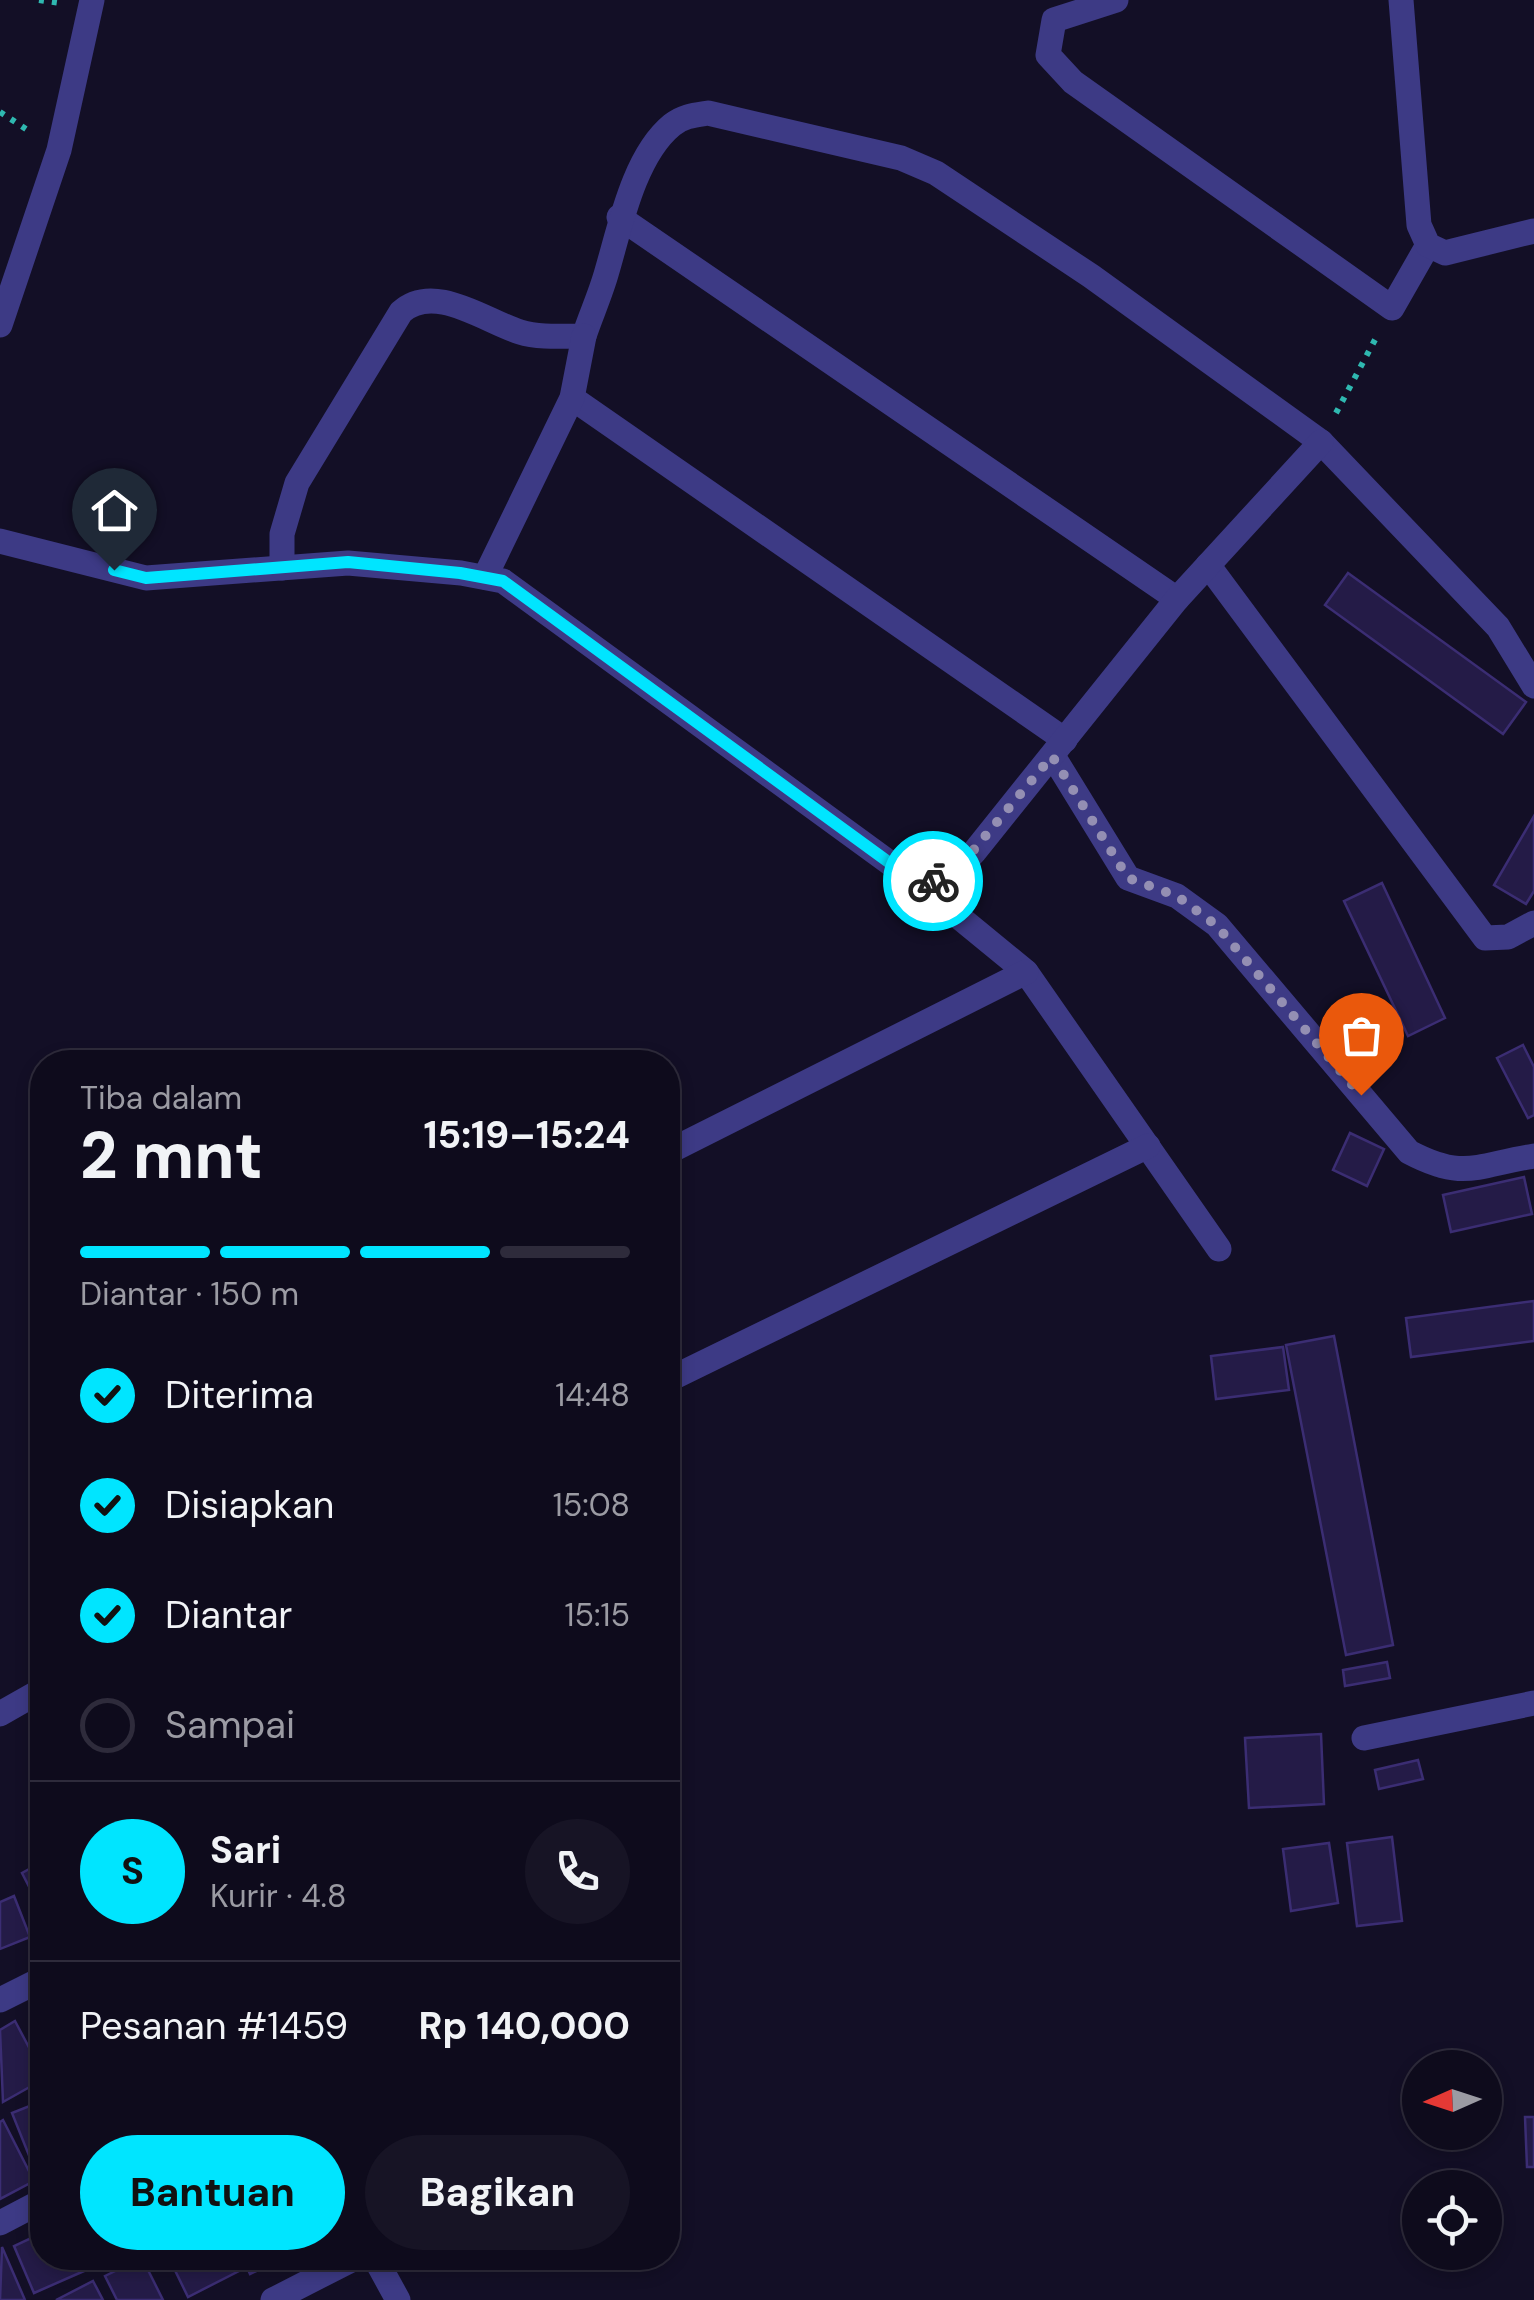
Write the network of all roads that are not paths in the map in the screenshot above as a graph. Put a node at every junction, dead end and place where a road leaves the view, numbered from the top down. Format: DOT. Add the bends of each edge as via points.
graph roads {
  1 [pos="92,0"];
  2 [pos="1116,0"];
  3 [pos="1401,0"];
  4 [pos="620,218"];
  5 [pos="1534,231"];
  6 [pos="1428,245"];
  7 [pos="0,325"];
  8 [pos="584,336"];
  9 [pos="572,398"];
  10 [pos="1321,442"];
  11 [pos="0,542"];
  12 [pos="1208,566"];
  13 [pos="282,568"];
  14 [pos="485,577"];
  15 [pos="1177,599"];
  16 [pos="1534,686"];
  17 [pos="1059,748"];
  18 [pos="920,885"];
  19 [pos="1534,923"];
  20 [pos="1026,972"];
  21 [pos="680,1146"];
  22 [pos="1148,1146"];
  23 [pos="1534,1156"];
  24 [pos="1219,1249"];
  25 [pos="680,1374"];
  26 [pos="30,1697"];
  27 [pos="1534,1703"];
  28 [pos="0,1714"];
  29 [pos="1364,1738"];
  30 [pos="30,1985"];
  31 [pos="0,2000"];
  32 [pos="30,2208"];
  33 [pos="0,2223"];
  34 [pos="326,2270"];
  35 [pos="382,2270"];
  36 [pos="273,2300"];
  37 [pos="398,2300"];
  1 -- 7 [label="street" via="67,118"];
  2 -- 6 [label="street" via="1054,20 1048,55 1073,82 1392,308"];
  3 -- 6 [label="street" via="1419,225"];
  4 -- 8 [label="street"];
  4 -- 10 [label="street" via="660,138 686,116 708,113 901,158 936,173 1091,276"];
  4 -- 15 [label="street"];
  5 -- 6 [label="street" via="1445,253"];
  8 -- 9 [label="street"];
  8 -- 13 [label="street" via="524,334 437,300 409,306 392,322 296,484 282,534"];
  9 -- 14 [label="street"];
  9 -- 17 [label="street"];
  10 -- 12 [label="street"];
  10 -- 16 [label="street" via="1498,627"];
  11 -- 13 [label="street" via="146,578"];
  12 -- 15 [label="street"];
  12 -- 19 [label="street" via="1484,938 1508,937"];
  13 -- 14 [label="street" via="348,562"];
  14 -- 18 [label="street" via="503,581"];
  15 -- 17 [label="street"];
  17 -- 18 [label="street" via="952,876"];
  17 -- 23 [label="street" via="1128,878 1177,896 1216,925 1409,1152 1440,1168 1471,1169"];
  18 -- 20 [label="street"];
  20 -- 21 [label="street"];
  20 -- 22 [label="street"];
  22 -- 24 [label="street"];
  22 -- 25 [label="street"];
  26 -- 28 [label="street"];
  27 -- 29 [label="street"];
  30 -- 31 [label="street"];
  32 -- 33 [label="street"];
  34 -- 36 [label="street"];
  35 -- 37 [label="street"];
}
